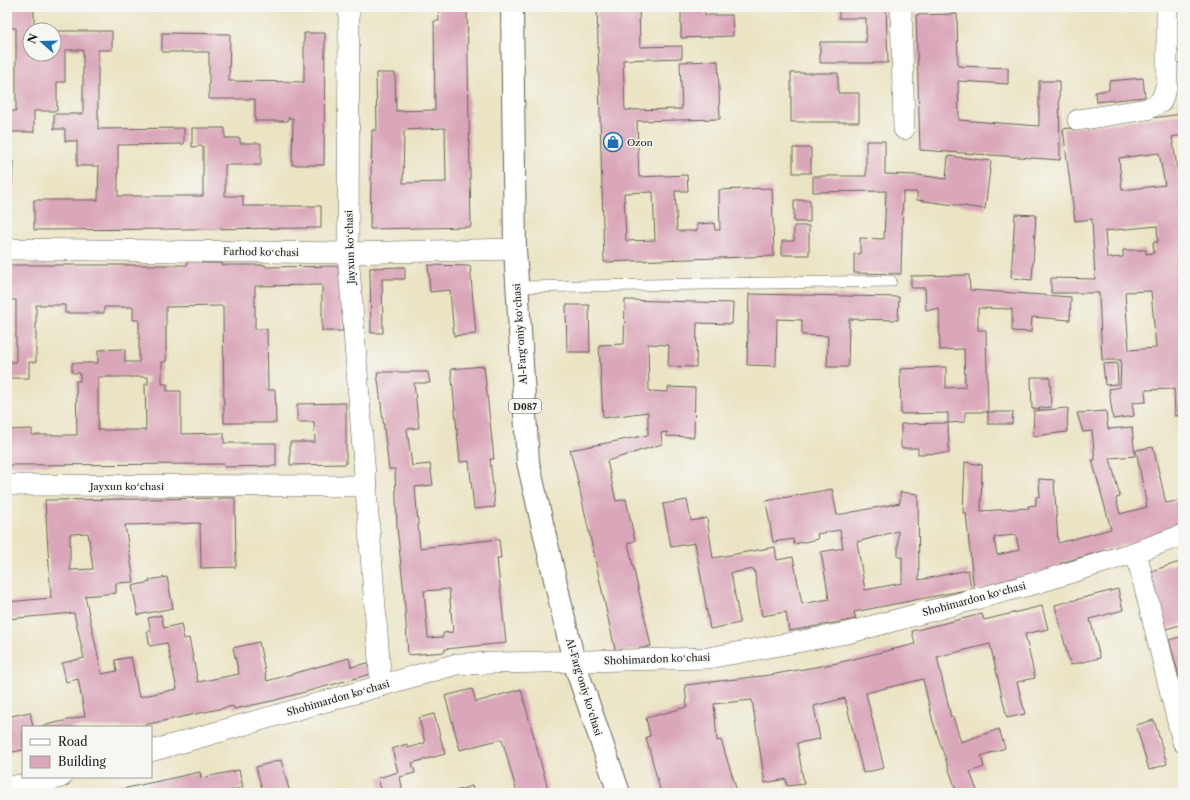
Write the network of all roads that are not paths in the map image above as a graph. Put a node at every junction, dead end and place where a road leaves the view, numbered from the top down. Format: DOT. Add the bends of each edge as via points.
graph roads {
  1 [pos="350,7"];
  2 [pos="512,7"];
  3 [pos="900,7"];
  4 [pos="1167,7"];
  5 [pos="1078,120"];
  6 [pos="904,129"];
  7 [pos="7,249"];
  8 [pos="515,249"];
  9 [pos="348,253"];
  10 [pos="891,281"];
  11 [pos="517,287"];
  12 [pos="7,485"];
  13 [pos="367,486"];
  14 [pos="1183,535"];
  15 [pos="1136,552"];
  16 [pos="574,662"];
  17 [pos="381,686"];
  18 [pos="1183,742"];
  19 [pos="152,751"];
  20 [pos="58,778"];
  21 [pos="7,787"];
  22 [pos="619,793"];
  1 -- 9 [label="street, Jayxun koʻchasi"];
  2 -- 8 [label="main road, Al-Fargʻoniy koʻchasi / D087"];
  3 -- 6 [label="street"];
  4 -- 5 [label="street" via="1167,84 1161,102 1147,109"];
  7 -- 9 [label="street, Farhod koʻchasi"];
  8 -- 9 [label="street, Farhod koʻchasi"];
  8 -- 11 [label="main road, Al-Fargʻoniy koʻchasi / D087"];
  9 -- 13 [label="street, Jayxun koʻchasi"];
  10 -- 11 [label="lane"];
  11 -- 16 [label="main road, Al-Fargʻoniy koʻchasi / D087" via="528,462"];
  12 -- 13 [label="street, Jayxun koʻchasi"];
  13 -- 17 [label="street, Jayxun koʻchasi"];
  14 -- 15 [label="street, Shohimardon koʻchasi"];
  15 -- 16 [label="street, Shohimardon koʻchasi" via="1040,582 847,633 708,658"];
  15 -- 18 [label="street"];
  16 -- 17 [label="street, Shohimardon koʻchasi" via="456,664"];
  16 -- 22 [label="main road, Al-Fargʻoniy koʻchasi / D087"];
  17 -- 19 [label="street, Shohimardon koʻchasi"];
  20 -- 21 [label="street"];
}
